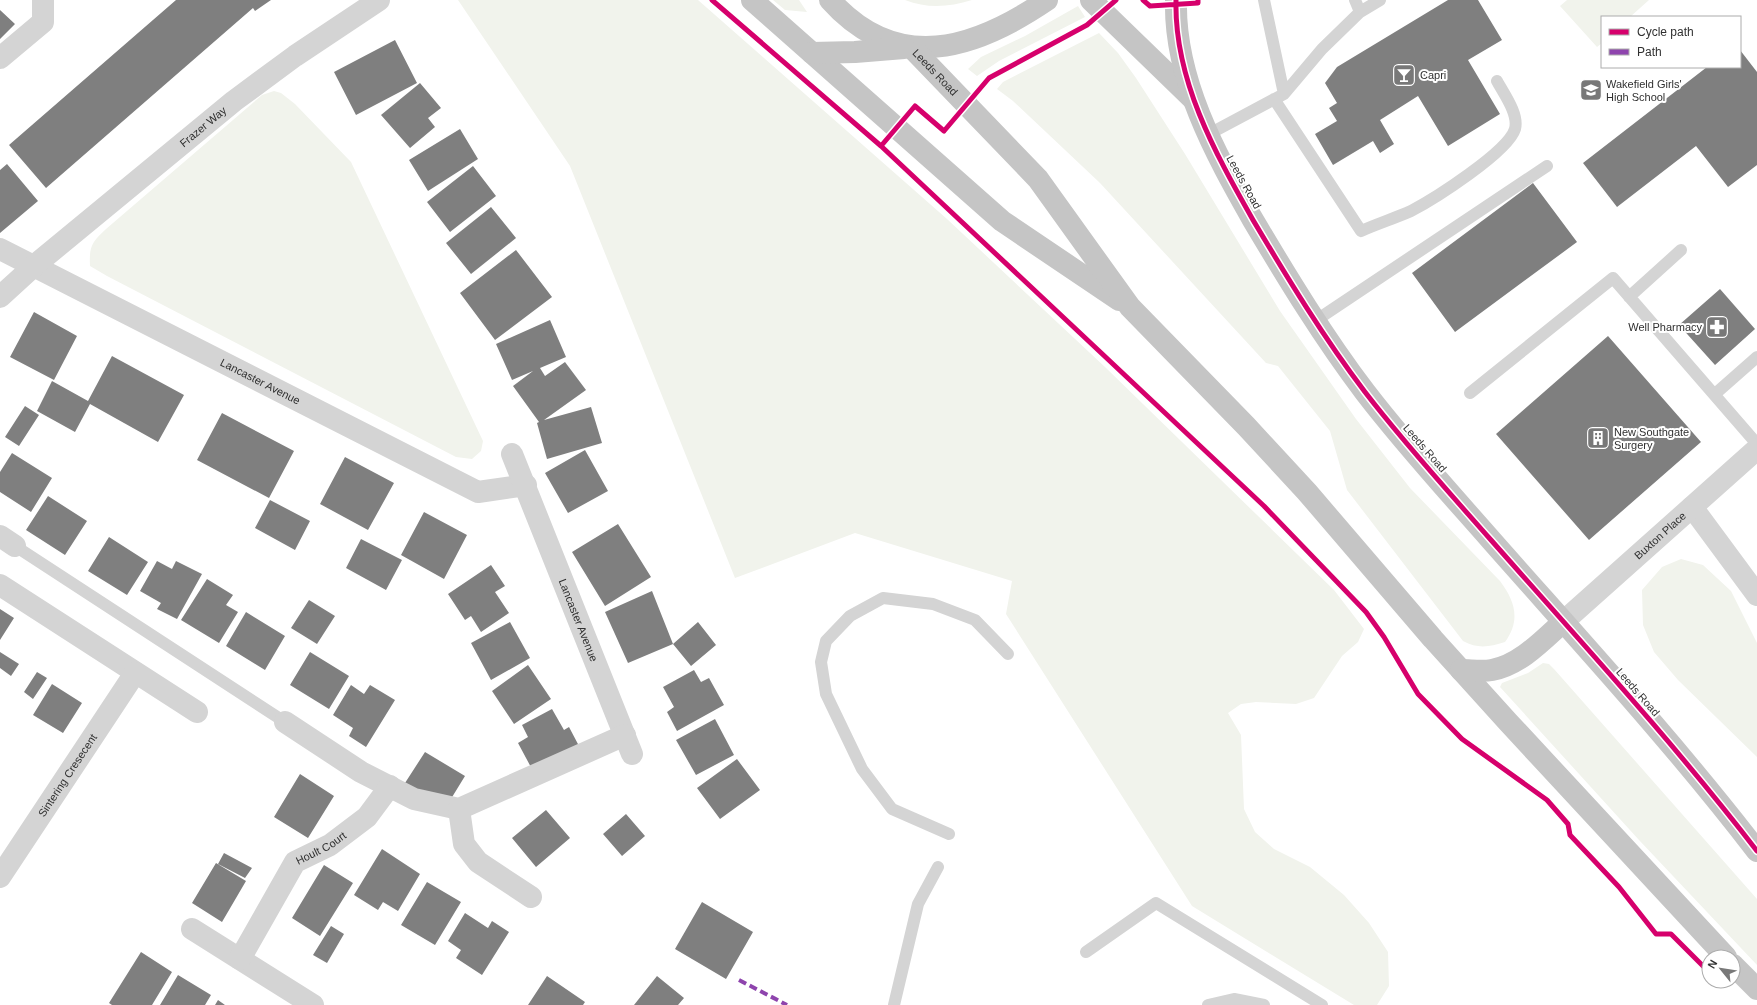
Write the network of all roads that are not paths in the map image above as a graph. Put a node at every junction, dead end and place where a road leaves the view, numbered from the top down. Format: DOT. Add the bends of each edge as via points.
graph roads {
  1 [pos="43,0"];
  2 [pos="379,0"];
  3 [pos="752,0"];
  4 [pos="830,0"];
  5 [pos="1047,0"];
  6 [pos="1091,0"];
  7 [pos="1176,0"];
  8 [pos="1264,0"];
  9 [pos="1355,0"];
  10 [pos="1380,0"];
  11 [pos="1360,12"];
  12 [pos="911,47"];
  13 [pos="812,53"];
  14 [pos="0,58"];
  15 [pos="1497,81"];
  16 [pos="1279,96"];
  17 [pos="1195,100"];
  18 [pos="1209,134"];
  19 [pos="1547,166"];
  20 [pos="0,249"];
  21 [pos="1682,250"];
  22 [pos="35,265"];
  23 [pos="0,296"];
  24 [pos="1630,297"];
  25 [pos="1130,307"];
  26 [pos="1315,320"];
  27 [pos="1757,357"];
  28 [pos="1470,393"];
  29 [pos="1715,394"];
  30 [pos="1757,444"];
  31 [pos="1757,449"];
  32 [pos="512,454"];
  33 [pos="526,485"];
  34 [pos="1692,508"];
  35 [pos="7,541"];
  36 [pos="0,584"];
  37 [pos="1757,595"];
  38 [pos="1564,622"];
  39 [pos="1008,654"];
  40 [pos="1461,670"];
  41 [pos="135,673"];
  42 [pos="197,712"];
  43 [pos="285,722"];
  44 [pos="390,786"];
  45 [pos="459,809"];
  46 [pos="949,834"];
  47 [pos="1757,851"];
  48 [pos="938,867"];
  49 [pos="0,877"];
  50 [pos="531,897"];
  51 [pos="192,929"];
  52 [pos="1719,949"];
  53 [pos="1086,952"];
  54 [pos="240,959"];
  55 [pos="1741,973"];
  56 [pos="1757,989"];
  57 [pos="313,1005"];
  58 [pos="894,1005"];
  59 [pos="1208,1005"];
  60 [pos="1264,1005"];
  61 [pos="1322,1005"];
  1 -- 14 [label="street" via="43,22"];
  2 -- 22 [label="street, Frazer Way" via="295,56 234,101"];
  3 -- 13 [label="highway"];
  4 -- 12 [label="highway" via="854,23 888,41"];
  5 -- 12 [label="highway" via="982,37 934,47"];
  6 -- 17 [label="highway"];
  7 -- 17 [label="highway, Leeds Road" via="1177,33"];
  8 -- 16 [label="lane"];
  9 -- 11 [label="lane"];
  10 -- 11 [label="lane"];
  11 -- 16 [label="lane"];
  12 -- 13 [label="highway"];
  12 -- 25 [label="highway, Leeds Road" via="1038,179"];
  13 -- 25 [label="highway" via="1002,221"];
  15 -- 16 [label="lane" via="1514,115 1515,128 1508,142 1471,173 1412,210 1361,231"];
  16 -- 18 [label="lane"];
  17 -- 18 [label="highway, Leeds Road"];
  18 -- 26 [label="highway, Leeds Road" via="1241,198"];
  19 -- 26 [label="lane"];
  20 -- 22 [label="street, Lancaster Avenue"];
  21 -- 24 [label="lane"];
  22 -- 23 [label="street, Frazer Way"];
  22 -- 33 [label="street, Lancaster Avenue" via="478,492"];
  24 -- 28 [label="lane" via="1613,278"];
  24 -- 29 [label="lane"];
  25 -- 40 [label="highway, Leeds Road" via="1307,492"];
  26 -- 38 [label="highway, Leeds Road" via="1382,413"];
  27 -- 29 [label="lane"];
  29 -- 30 [label="lane"];
  31 -- 34 [label="street, Buxton Place"];
  32 -- 33 [label="street, Lancaster Avenue"];
  33 -- 45 [label="street, Lancaster Avenue" via="628,744"];
  34 -- 37 [label="street"];
  34 -- 38 [label="street, Buxton Place"];
  35 -- 43 [label="lane"];
  36 -- 41 [label="street"];
  38 -- 40 [label="highway" via="1540,643 1509,664 1492,670"];
  38 -- 47 [label="highway, Leeds Road" via="1698,777"];
  39 -- 46 [label="lane" via="975,620 932,604 883,598 850,616 826,641 821,662 826,694 862,769 892,809"];
  40 -- 52 [label="highway, Leeds Road"];
  41 -- 42 [label="street"];
  41 -- 49 [label="street, Sintering Cresecent"];
  43 -- 44 [label="street" via="361,772"];
  44 -- 45 [label="street" via="414,799"];
  44 -- 54 [label="street, Hoult Court" via="368,817 330,846 295,862"];
  45 -- 50 [label="street" via="464,844 478,862"];
  48 -- 58 [label="lane" via="918,904"];
  51 -- 54 [label="street"];
  53 -- 61 [label="lane" via="1156,903"];
  54 -- 57 [label="street"];
  55 -- 56 [label="highway"];
  59 -- 60 [label="lane" via="1234,999"];
}
